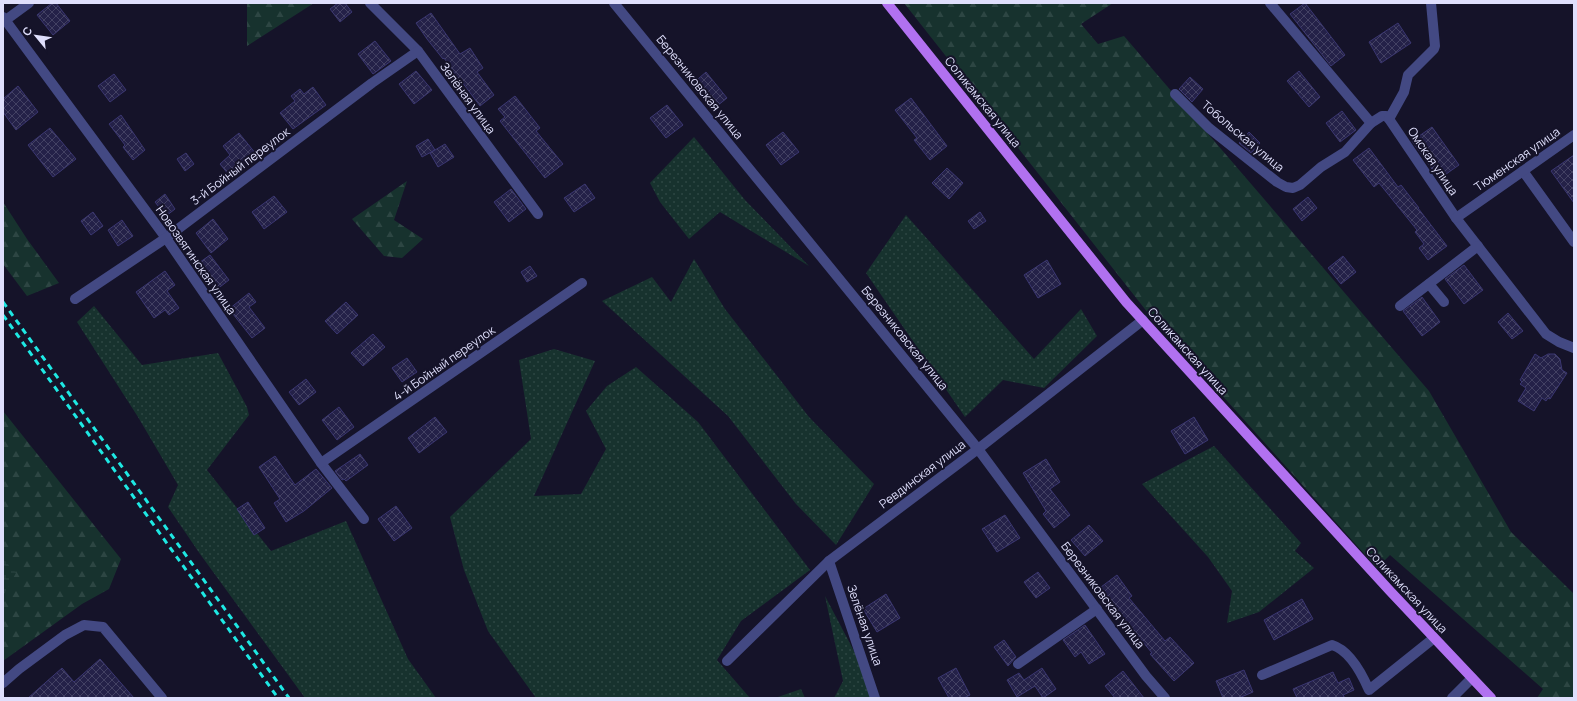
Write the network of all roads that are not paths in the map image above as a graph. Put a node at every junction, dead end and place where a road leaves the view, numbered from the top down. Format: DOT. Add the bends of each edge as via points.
graph roads {
  1 [pos="29,3"];
  2 [pos="370,3"];
  3 [pos="614,3"];
  4 [pos="887,3"];
  5 [pos="1270,3"];
  6 [pos="1431,3"];
  7 [pos="4,20"];
  8 [pos="418,51"];
  9 [pos="1175,94"];
  10 [pos="1389,119"];
  11 [pos="1371,123"];
  12 [pos="1574,135"];
  13 [pos="1523,171"];
  14 [pos="538,214"];
  15 [pos="1456,218"];
  16 [pos="166,238"];
  17 [pos="1574,242"];
  18 [pos="1478,246"];
  19 [pos="582,283"];
  20 [pos="1429,284"];
  21 [pos="75,299"];
  22 [pos="1444,302"];
  23 [pos="1400,306"];
  24 [pos="1143,320"];
  25 [pos="1574,348"];
  26 [pos="978,449"];
  27 [pos="321,463"];
  28 [pos="364,519"];
  29 [pos="829,561"];
  30 [pos="1097,609"];
  31 [pos="1434,638"];
  32 [pos="727,661"];
  33 [pos="1018,664"];
  34 [pos="1262,675"];
  35 [pos="1472,678"];
  36 [pos="3,683"];
  37 [pos="1371,696"];
  38 [pos="162,698"];
  39 [pos="875,698"];
  40 [pos="1165,698"];
  41 [pos="1452,698"];
  42 [pos="1491,698"];
  1 -- 7 [label="street"];
  2 -- 8 [label="street, Зелёная улица"];
  3 -- 26 [label="street, Березниковская улица"];
  4 -- 24 [label="main road, Соликамская улица"];
  5 -- 11 [label="street"];
  6 -- 10 [label="street" via="1434,49 1408,76 1404,92"];
  7 -- 16 [label="street, Новозвягинская улица"];
  8 -- 14 [label="street, Зелёная улица"];
  8 -- 16 [label="street, 3-й Бойный переулок"];
  9 -- 11 [label="street, Тобольская улица" via="1210,128 1286,187 1300,185 1321,167 1345,152"];
  10 -- 11 [label="street" via="1382,116"];
  10 -- 15 [label="street, Омская улица"];
  12 -- 13 [label="street, Тюменская улица"];
  13 -- 15 [label="street, Тюменская улица"];
  13 -- 17 [label="street"];
  15 -- 18 [label="street, Омская улица"];
  16 -- 21 [label="street, 3-й Бойный переулок"];
  16 -- 27 [label="street, Новозвягинская улица"];
  18 -- 20 [label="street"];
  18 -- 25 [label="street, Омская улица" via="1546,334"];
  19 -- 27 [label="street, 4-й Бойный переулок"];
  20 -- 22 [label="street"];
  20 -- 23 [label="street"];
  24 -- 26 [label="street, Ревдинская улица"];
  24 -- 31 [label="main road, Соликамская улица"];
  26 -- 29 [label="street, Ревдинская улица"];
  26 -- 30 [label="street, Березниковская улица"];
  27 -- 28 [label="street, Новозвягинская улица"];
  29 -- 32 [label="street, Ревдинская улица"];
  29 -- 39 [label="street, Зелёная улица"];
  30 -- 33 [label="street"];
  30 -- 40 [label="street, Березниковская улица"];
  31 -- 35 [label="main road, Соликамская улица"];
  31 -- 37 [label="street"];
  34 -- 37 [label="street" via="1332,645 1342,650 1361,671"];
  35 -- 41 [label="street"];
  35 -- 42 [label="main road, Соликамская улица"];
  36 -- 38 [label="street" via="19,668 65,635 84,625 103,627"];
}
